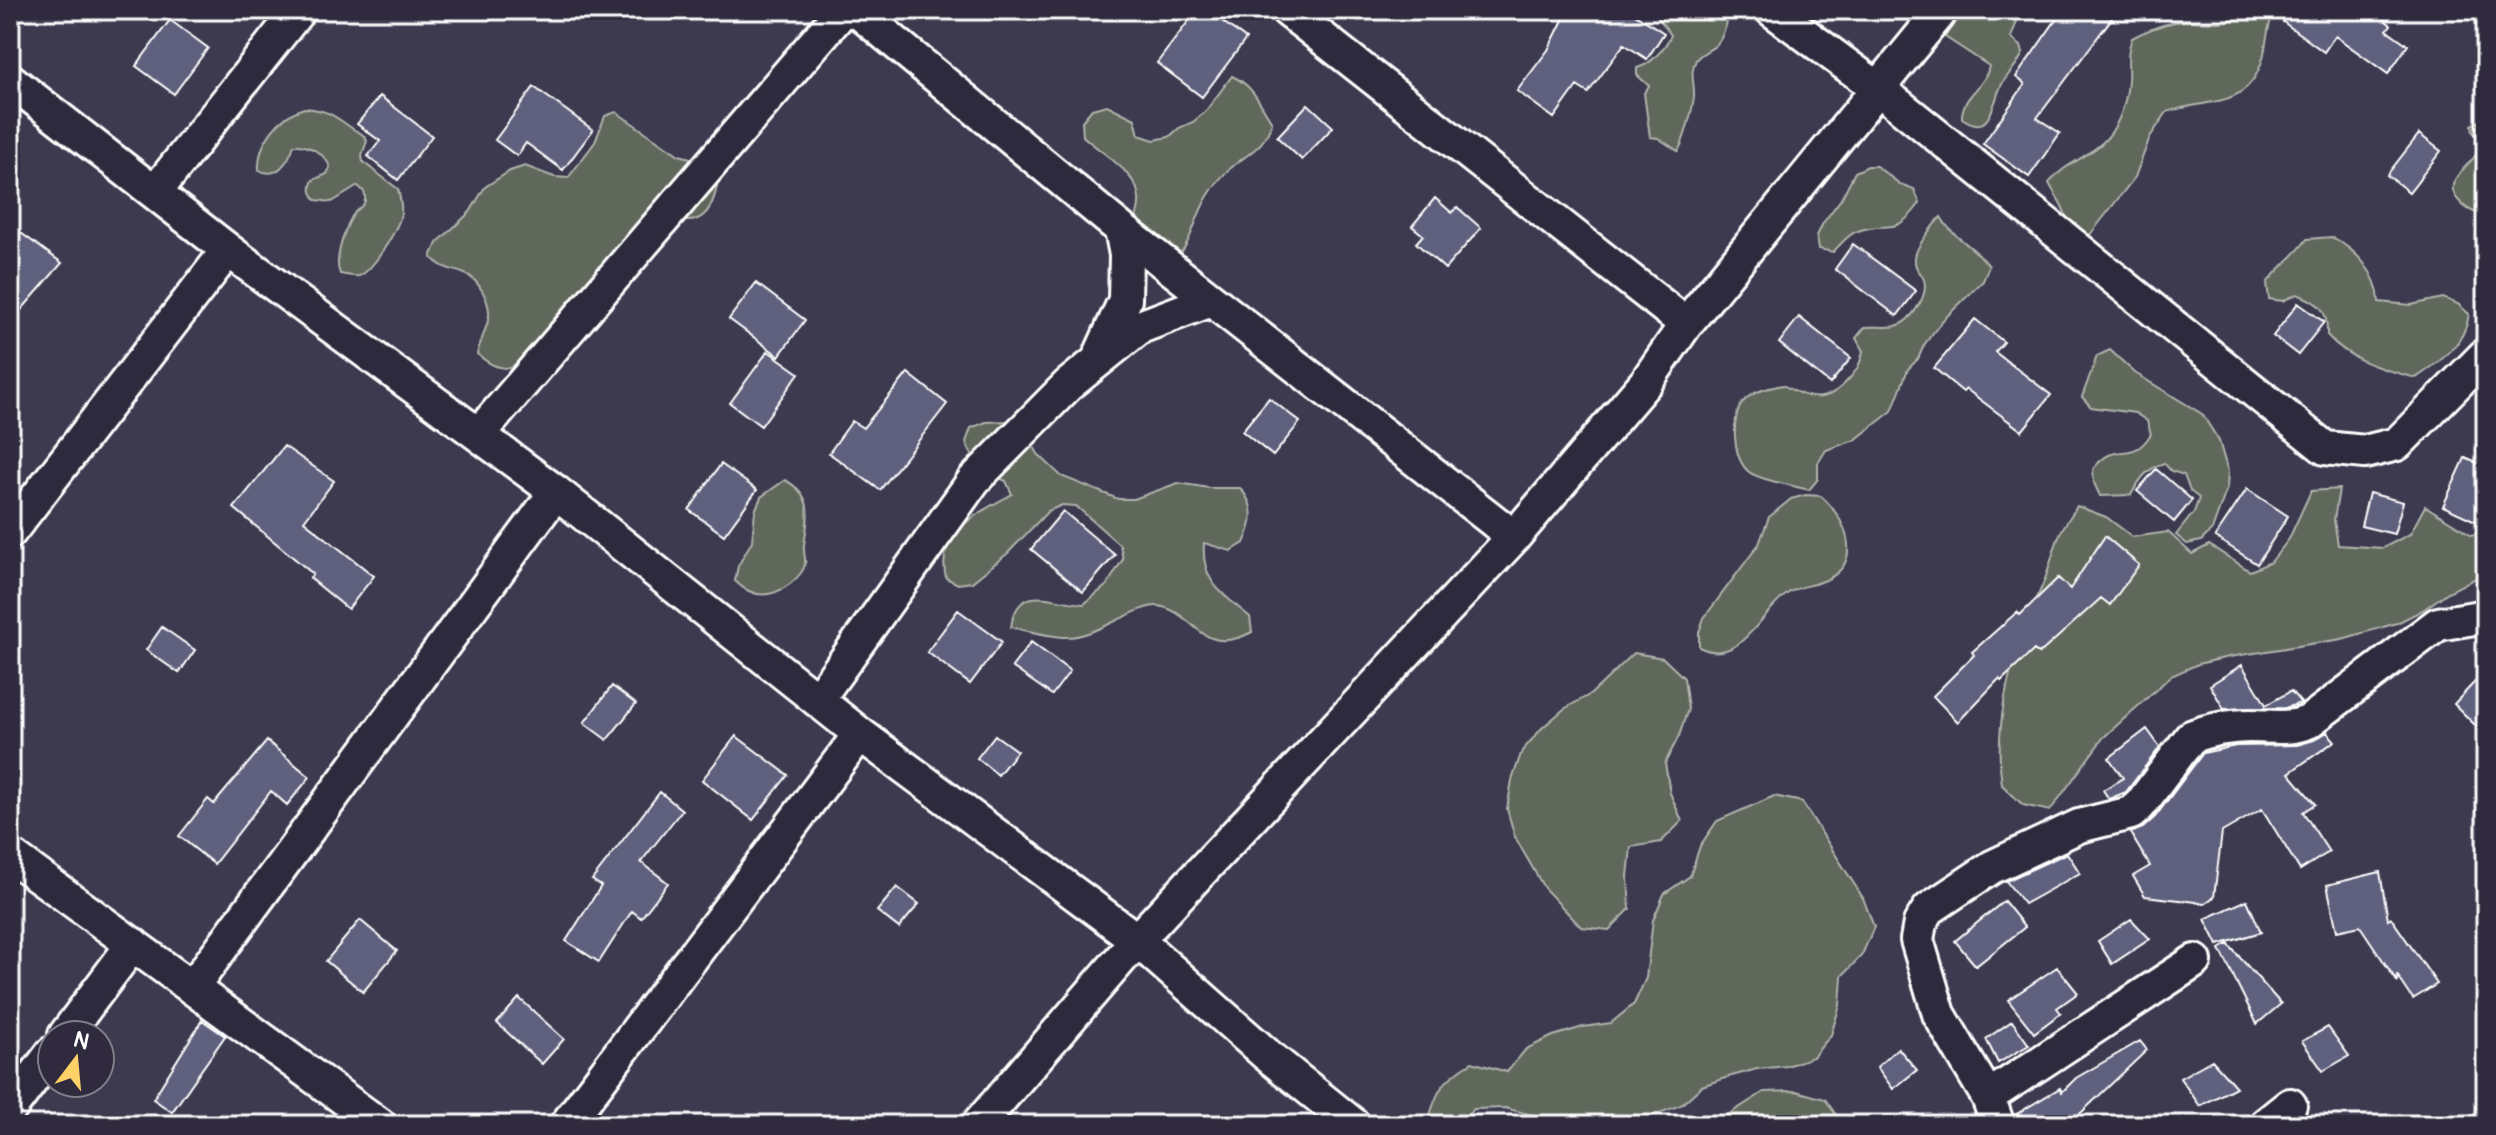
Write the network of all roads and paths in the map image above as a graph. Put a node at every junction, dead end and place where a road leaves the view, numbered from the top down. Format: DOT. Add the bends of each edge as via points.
graph roads {
  1 [pos="299,10"];
  2 [pos="843,10"];
  3 [pos="856,10"];
  4 [pos="1287,10"];
  5 [pos="1772,10"];
  6 [pos="1942,10"];
  7 [pos="10,80"];
  8 [pos="1879,89"];
  9 [pos="156,191"];
  10 [pos="1121,229"];
  11 [pos="228,250"];
  12 [pos="1211,300"];
  13 [pos="1686,324"];
  14 [pos="2486,354"];
  15 [pos="1098,362"];
  16 [pos="479,434"];
  17 [pos="556,492"];
  18 [pos="10,532"];
  19 [pos="1514,537"];
  20 [pos="2486,616"];
  21 [pos="817,700"];
  22 [pos="860,734"];
  23 [pos="10,855"];
  24 [pos="1137,940"];
  25 [pos="133,944"];
  26 [pos="2195,961"];
  27 [pos="192,988"];
  28 [pos="77,1019"];
  29 [pos="36,1074"];
  30 [pos="10,1109"];
  31 [pos="1993,1111"];
  32 [pos="380,1125"];
  33 [pos="566,1125"];
  34 [pos="978,1125"];
  35 [pos="1354,1125"];
  1 -- 9 [label="street"];
  2 -- 16 [label="street"];
  3 -- 10 [label="street"];
  4 -- 13 [label="street"];
  5 -- 8 [label="street"];
  6 -- 8 [label="street"];
  7 -- 9 [label="street"];
  8 -- 13 [label="street"];
  8 -- 14 [label="street" via="2325,448 2365,452 2397,444"];
  9 -- 11 [label="street"];
  10 -- 12 [label="street"];
  10 -- 15 [label="street" via="1125,300"];
  11 -- 16 [label="street"];
  11 -- 18 [label="street"];
  12 -- 15 [label="street" via="1140,327"];
  12 -- 19 [label="street"];
  13 -- 19 [label="street" via="1646,382"];
  15 -- 21 [label="street" via="1068,385 974,480"];
  16 -- 17 [label="street"];
  17 -- 21 [label="street"];
  17 -- 27 [label="street"];
  19 -- 24 [label="street"];
  20 -- 31 [label="street" via="2438,624 2294,728 2246,726 2191,737 2131,813 2079,826 1992,867 1929,909 1917,940 1939,1014"];
  21 -- 22 [label="street"];
  22 -- 24 [label="street"];
  22 -- 33 [label="street"];
  23 -- 25 [label="street"];
  24 -- 34 [label="street"];
  24 -- 35 [label="street"];
  25 -- 27 [label="street"];
  25 -- 28 [label="street"];
  26 -- 31 [label="street"];
  27 -- 32 [label="street"];
  29 -- 30 [label="street"];
}
